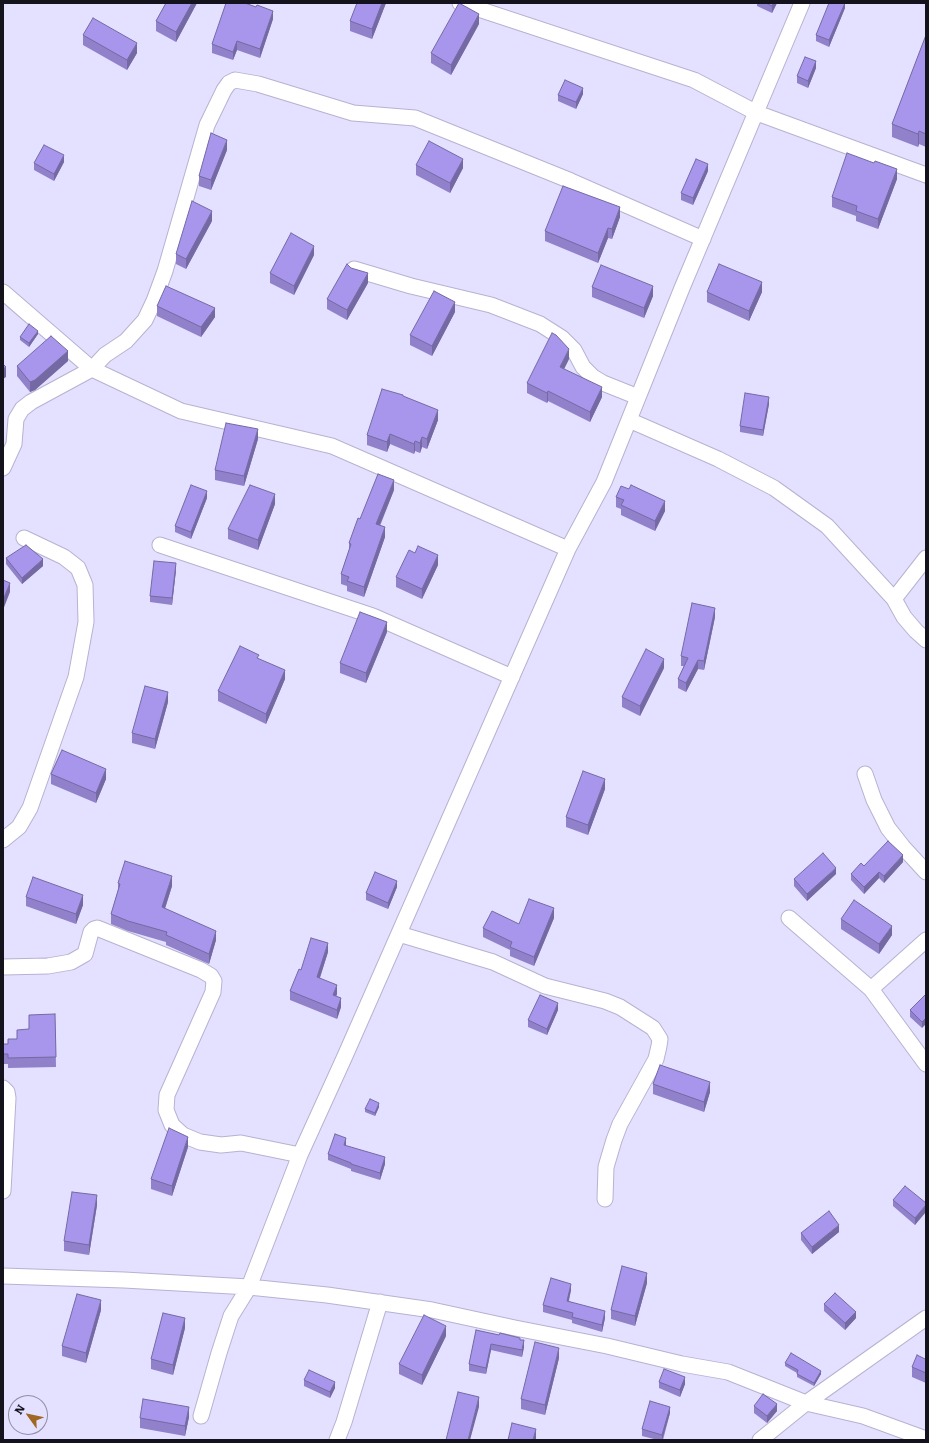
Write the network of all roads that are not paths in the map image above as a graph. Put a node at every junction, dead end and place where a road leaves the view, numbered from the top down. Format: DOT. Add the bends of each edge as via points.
graph roads {
  1 [pos="460,3"];
  2 [pos="802,3"];
  3 [pos="757,113"];
  4 [pos="926,175"];
  5 [pos="703,239"];
  6 [pos="354,268"];
  7 [pos="3,292"];
  8 [pos="92,369"];
  9 [pos="638,397"];
  10 [pos="629,420"];
  11 [pos="3,468"];
  12 [pos="24,538"];
  13 [pos="160,545"];
  14 [pos="568,549"];
  15 [pos="926,558"];
  16 [pos="894,599"];
  17 [pos="926,640"];
  18 [pos="512,677"];
  19 [pos="865,774"];
  20 [pos="3,840"];
  21 [pos="926,872"];
  22 [pos="789,918"];
  23 [pos="399,934"];
  24 [pos="926,940"];
  25 [pos="3,967"];
  26 [pos="872,989"];
  27 [pos="926,1064"];
  28 [pos="3,1088"];
  29 [pos="300,1155"];
  30 [pos="3,1191"];
  31 [pos="605,1199"];
  32 [pos="3,1276"];
  33 [pos="249,1287"];
  34 [pos="380,1302"];
  35 [pos="926,1318"];
  36 [pos="806,1403"];
  37 [pos="201,1416"];
  38 [pos="926,1439"];
  39 [pos="337,1440"];
  40 [pos="760,1440"];
  1 -- 3 [label="street" via="694,80"];
  2 -- 3 [label="street"];
  3 -- 4 [label="street"];
  3 -- 5 [label="street"];
  5 -- 8 [label="street" via="571,181 416,118 353,113 258,84 235,80 224,90 207,125 165,271 145,320 126,341 105,355"];
  5 -- 9 [label="street"];
  6 -- 9 [label="street" via="411,286 491,305 540,324 562,338 593,377 603,384"];
  7 -- 8 [label="street"];
  8 -- 11 [label="street" via="22,409 16,419 14,444"];
  8 -- 14 [label="street" via="181,411 332,446"];
  9 -- 10 [label="street"];
  10 -- 14 [label="street" via="604,482"];
  10 -- 16 [label="street" via="718,459 774,488 827,526"];
  12 -- 20 [label="street" via="64,557 78,568 85,585 86,622 76,677 35,796 19,828"];
  13 -- 18 [label="street" via="373,616"];
  14 -- 18 [label="street"];
  15 -- 16 [label="street"];
  16 -- 17 [label="street" via="904,616"];
  18 -- 23 [label="street"];
  19 -- 21 [label="street" via="888,828"];
  22 -- 26 [label="street"];
  23 -- 29 [label="street"];
  23 -- 31 [label="street" via="493,962 545,986 605,1001 620,1007 653,1028 660,1040 656,1059 620,1124 614,1140 606,1167"];
  24 -- 26 [label="street"];
  25 -- 29 [label="street" via="48,966 71,962 85,954 91,932 97,928 211,976 214,981 213,992 167,1095 166,1110 172,1125 183,1135 200,1142 221,1145 241,1143"];
  26 -- 27 [label="street"];
  28 -- 30 [label="street" via="8,1098"];
  29 -- 33 [label="street"];
  32 -- 33 [label="street"];
  33 -- 34 [label="street"];
  33 -- 37 [label="street" via="232,1316"];
  34 -- 36 [label="street" via="432,1310 728,1372"];
  34 -- 39 [label="street"];
  35 -- 36 [label="street"];
  36 -- 38 [label="street" via="863,1416"];
  36 -- 40 [label="street"];
}
